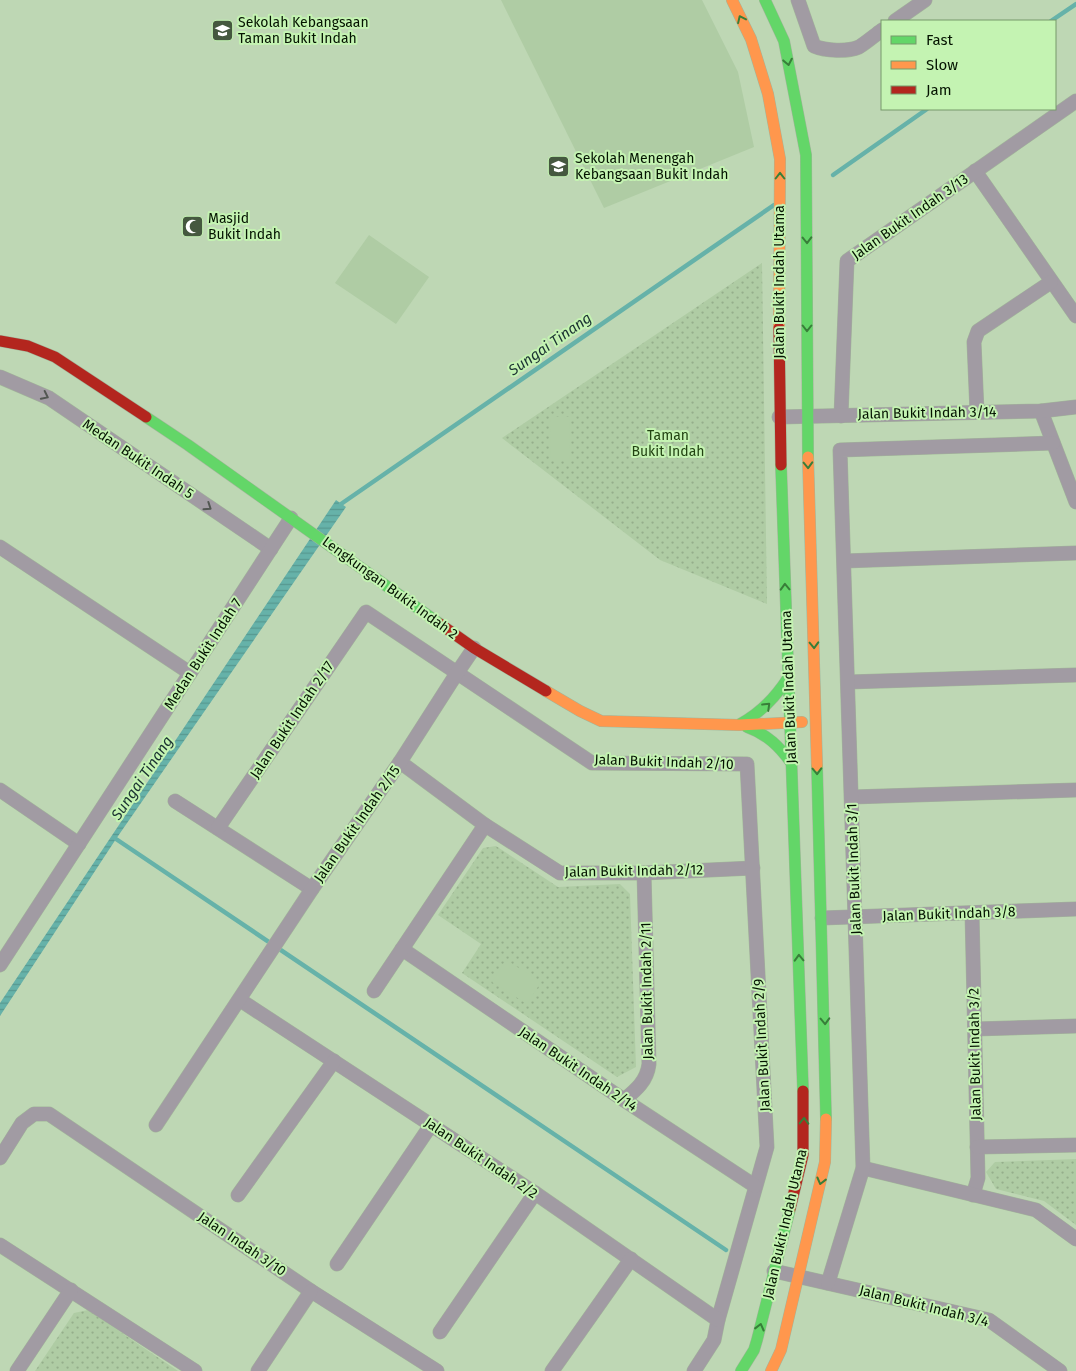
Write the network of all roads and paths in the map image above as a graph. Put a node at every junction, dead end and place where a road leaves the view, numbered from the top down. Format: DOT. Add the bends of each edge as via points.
graph roads {
  1 [pos="732,0"];
  2 [pos="765,0"];
  3 [pos="798,0"];
  4 [pos="925,0"];
  5 [pos="896,20"];
  6 [pos="881,31"];
  7 [pos="1076,101"];
  8 [pos="975,171"];
  9 [pos="1052,282"];
  10 [pos="1076,316"];
  11 [pos="0,341"];
  12 [pos="0,377"];
  13 [pos="1076,407"];
  14 [pos="1042,411"];
  15 [pos="977,412"];
  16 [pos="807,416"];
  17 [pos="841,416"];
  18 [pos="779,417"];
  19 [pos="1053,443"];
  20 [pos="1076,502"];
  21 [pos="291,518"];
  22 [pos="0,547"];
  23 [pos="271,549"];
  24 [pos="1076,553"];
  25 [pos="844,561"];
  26 [pos="366,612"];
  27 [pos="474,648"];
  28 [pos="190,673"];
  29 [pos="457,673"];
  30 [pos="1076,674"];
  31 [pos="788,678"];
  32 [pos="848,682"];
  33 [pos="816,722"];
  34 [pos="790,723"];
  35 [pos="739,725"];
  36 [pos="400,762"];
  37 [pos="747,764"];
  38 [pos="792,764"];
  39 [pos="0,790"];
  40 [pos="1076,790"];
  41 [pos="852,798"];
  42 [pos="175,802"];
  43 [pos="485,825"];
  44 [pos="218,828"];
  45 [pos="79,844"];
  46 [pos="753,868"];
  47 [pos="644,873"];
  48 [pos="312,889"];
  49 [pos="1076,909"];
  50 [pos="972,913"];
  51 [pos="856,917"];
  52 [pos="822,918"];
  53 [pos="402,949"];
  54 [pos="0,965"];
  55 [pos="374,992"];
  56 [pos="240,1000"];
  57 [pos="1076,1026"];
  58 [pos="975,1029"];
  59 [pos="334,1061"];
  60 [pos="624,1100"];
  61 [pos="156,1125"];
  62 [pos="431,1125"];
  63 [pos="1076,1145"];
  64 [pos="978,1147"];
  65 [pos="0,1158"];
  66 [pos="863,1168"];
  67 [pos="756,1186"];
  68 [pos="535,1193"];
  69 [pos="973,1194"];
  70 [pos="238,1196"];
  71 [pos="1076,1239"];
  72 [pos="0,1245"];
  73 [pos="631,1259"];
  74 [pos="338,1264"];
  75 [pos="774,1271"];
  76 [pos="798,1276"];
  77 [pos="828,1283"];
  78 [pos="71,1290"];
  79 [pos="311,1291"];
  80 [pos="718,1320"];
  81 [pos="440,1332"];
  82 [pos="419,1366"];
  83 [pos="17,1371"];
  84 [pos="195,1371"];
  85 [pos="258,1371"];
  86 [pos="436,1371"];
  87 [pos="552,1371"];
  88 [pos="694,1371"];
  89 [pos="741,1371"];
  90 [pos="770,1371"];
  91 [pos="1060,1371"];
  18 -- 1 [label="street, Jalan Bukit Indah Utama, one-way" via="780,159 765,85 751,39"];
  2 -- 16 [label="street, Jalan Bukit Indah Utama, one-way" via="784,41 806,155"];
  3 -- 6 [label="street" via="814,46 833,50 857,48"];
  4 -- 5 [label="street"];
  7 -- 8 [label="street, Jalan Bukit Indah 3/13"];
  8 -- 9 [label="street"];
  8 -- 17 [label="street, Jalan Bukit Indah 3/13" via="847,262"];
  9 -- 10 [label="street"];
  9 -- 15 [label="street" via="978,331 974,342"];
  11 -- 21 [label="street, Lengkungan Bukit Indah 2" via="28,346 55,357 188,444"];
  12 -- 23 [label="street, Medan Bukit Indah 5, one-way" via="49,398"];
  13 -- 14 [label="street, Jalan Bukit Indah 3/14"];
  14 -- 15 [label="street, Jalan Bukit Indah 3/14"];
  14 -- 19 [label="street"];
  15 -- 17 [label="street, Jalan Bukit Indah 3/14"];
  16 -- 17 [label="street, Jalan Bukit Indah 3/14"];
  16 -- 18 [label="street, Jalan Bukit Indah 3/14"];
  16 -- 33 [label="street, Jalan Bukit Indah Utama, one-way"];
  31 -- 18 [label="street, Jalan Bukit Indah Utama, one-way"];
  19 -- 20 [label="street"];
  19 -- 25 [label="street, Jalan Bukit Indah 3/1" via="840,450"];
  21 -- 23 [label="street, Medan Bukit Indah 7"];
  21 -- 27 [label="street, Lengkungan Bukit Indah 2"];
  22 -- 28 [label="street"];
  23 -- 28 [label="street, Medan Bukit Indah 7"];
  24 -- 25 [label="street"];
  25 -- 32 [label="street, Jalan Bukit Indah 3/1"];
  26 -- 29 [label="street, Jalan Bukit Indah 2/10"];
  26 -- 44 [label="street, Jalan Bukit Indah 2/17"];
  27 -- 29 [label="street, Jalan Bukit Indah 2/15"];
  27 -- 35 [label="street, Lengkungan Bukit Indah 2" via="602,721"];
  28 -- 45 [label="street, Medan Bukit Indah 7"];
  29 -- 36 [label="street, Jalan Bukit Indah 2/15"];
  29 -- 37 [label="street, Jalan Bukit Indah 2/10" via="592,763"];
  30 -- 32 [label="street"];
  31 -- 34 [label="street, Jalan Bukit Indah Utama"];
  35 -- 31 [label="street, one-way" via="766,707"];
  32 -- 41 [label="street, Jalan Bukit Indah 3/1"];
  33 -- 34 [label="street, Lengkungan Bukit Indah 2"];
  33 -- 52 [label="street, Jalan Bukit Indah Utama, one-way"];
  34 -- 35 [label="street, Lengkungan Bukit Indah 2"];
  34 -- 38 [label="street, Jalan Bukit Indah Utama"];
  35 -- 38 [label="street" via="756,729 772,738"];
  36 -- 43 [label="street, Jalan Bukit Indah 2/12"];
  36 -- 48 [label="street, Jalan Bukit Indah 2/15"];
  37 -- 46 [label="street, Jalan Bukit Indah 2/9"];
  75 -- 38 [label="street, Jalan Bukit Indah Utama, one-way" via="803,1155"];
  39 -- 45 [label="street"];
  40 -- 41 [label="street"];
  41 -- 51 [label="street, Jalan Bukit Indah 3/1"];
  42 -- 44 [label="street"];
  43 -- 47 [label="street, Jalan Bukit Indah 2/12" via="560,874"];
  43 -- 53 [label="street"];
  44 -- 48 [label="street"];
  45 -- 54 [label="street, Medan Bukit Indah 7"];
  46 -- 47 [label="street, Jalan Bukit Indah 2/12"];
  46 -- 67 [label="street, Jalan Bukit Indah 2/9" via="767,1147"];
  47 -- 60 [label="street, Jalan Bukit Indah 2/11" via="649,1064 643,1082"];
  48 -- 56 [label="street, Jalan Bukit Indah 2/15"];
  49 -- 50 [label="street, Jalan Bukit Indah 3/8"];
  50 -- 51 [label="street, Jalan Bukit Indah 3/8"];
  50 -- 58 [label="street, Jalan Bukit Indah 3/2"];
  51 -- 52 [label="street, Jalan Bukit Indah 3/8"];
  51 -- 66 [label="street, Jalan Bukit Indah 3/1"];
  52 -- 76 [label="street, Jalan Bukit Indah Utama, one-way" via="827,1098 825,1162"];
  53 -- 55 [label="street"];
  53 -- 60 [label="street, Jalan Bukit Indah 2/14"];
  56 -- 59 [label="street, Jalan Bukit Indah 2/2"];
  56 -- 61 [label="street, Jalan Bukit Indah 2/15"];
  57 -- 58 [label="street"];
  58 -- 64 [label="street, Jalan Bukit Indah 3/2"];
  59 -- 62 [label="street, Jalan Bukit Indah 2/2"];
  59 -- 70 [label="street"];
  60 -- 67 [label="street, Jalan Bukit Indah 2/14"];
  62 -- 68 [label="street, Jalan Bukit Indah 2/2"];
  62 -- 74 [label="street"];
  63 -- 64 [label="street"];
  64 -- 69 [label="street, Jalan Bukit Indah 3/2" via="978,1178"];
  65 -- 79 [label="street, Jalan Indah 3/10" via="22,1123 34,1114 49,1114"];
  66 -- 69 [label="street"];
  66 -- 77 [label="street, Jalan Bukit Indah 3/1"];
  67 -- 80 [label="street, Jalan Bukit Indah 2/9"];
  68 -- 73 [label="street, Jalan Bukit Indah 2/2"];
  68 -- 81 [label="street"];
  69 -- 71 [label="street" via="1036,1210"];
  72 -- 78 [label="street"];
  73 -- 80 [label="street, Jalan Bukit Indah 2/2"];
  73 -- 87 [label="street"];
  75 -- 76 [label="street, Jalan Bukit Indah 3/4"];
  89 -- 75 [label="street, Jalan Bukit Indah Utama, one-way" via="754,1350"];
  76 -- 77 [label="street, Jalan Bukit Indah 3/4"];
  76 -- 90 [label="street, Jalan Bukit Indah Utama" via="781,1350"];
  77 -- 91 [label="street, Jalan Bukit Indah 3/4" via="989,1320"];
  78 -- 83 [label="street"];
  78 -- 84 [label="street"];
  79 -- 82 [label="street, Jalan Indah 3/10"];
  79 -- 85 [label="street"];
  80 -- 88 [label="street, Jalan Bukit Indah 2/9" via="714,1340"];
  82 -- 86 [label="street, Jalan Indah 3/10"];
}
